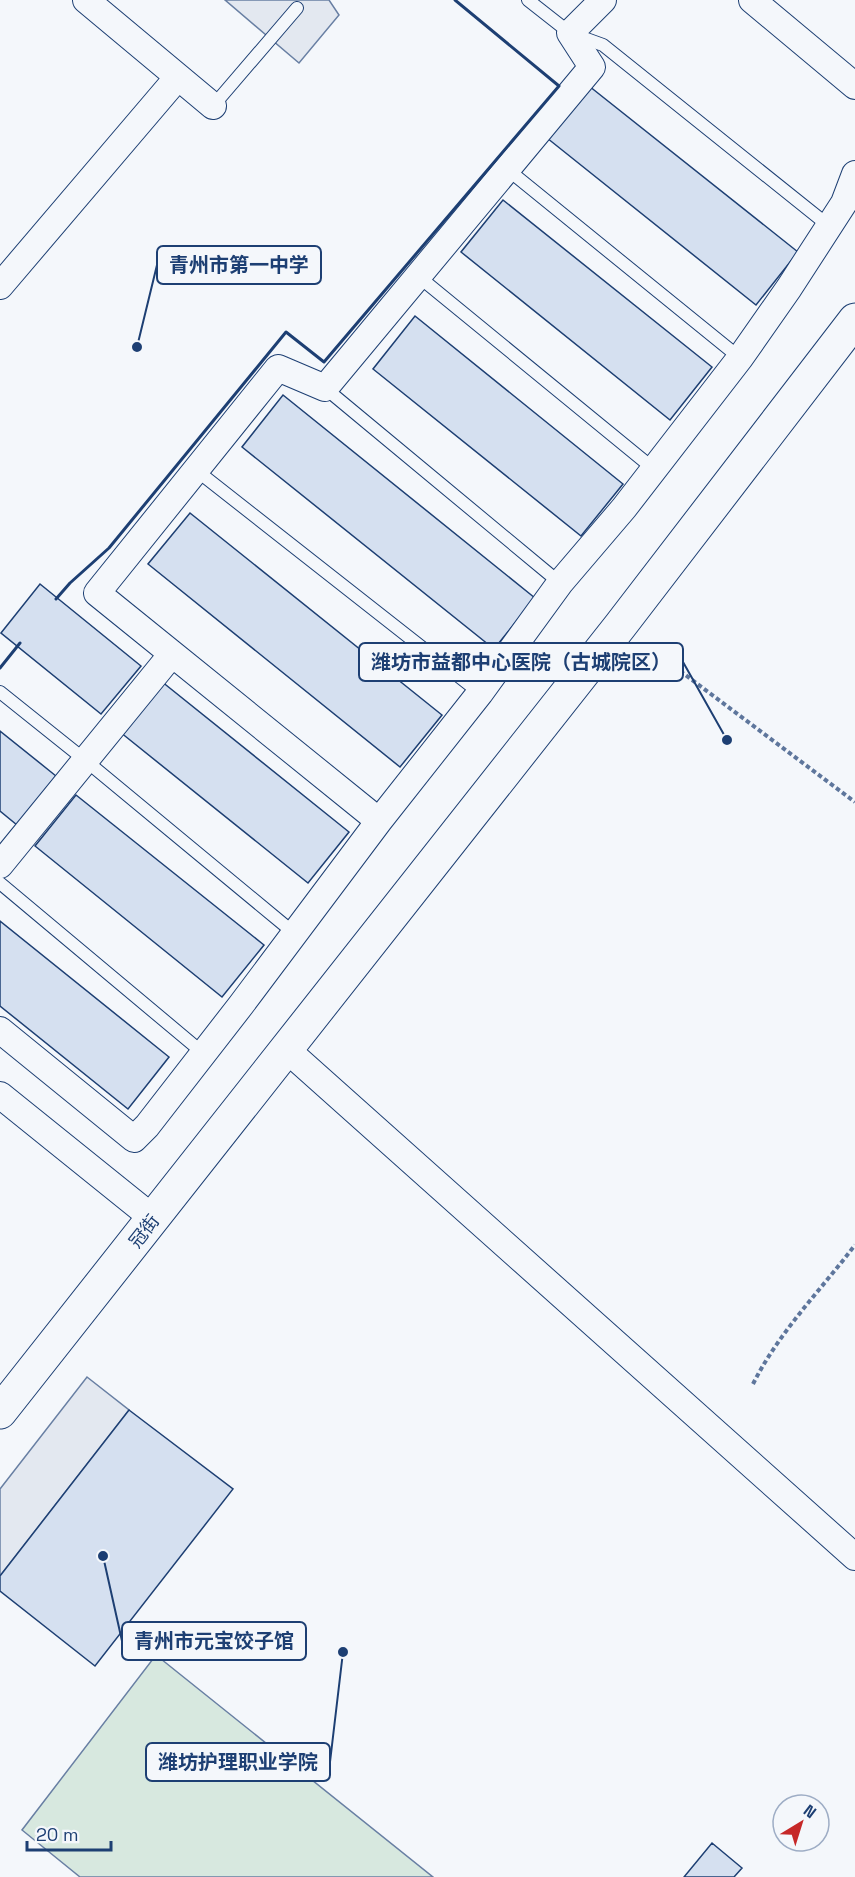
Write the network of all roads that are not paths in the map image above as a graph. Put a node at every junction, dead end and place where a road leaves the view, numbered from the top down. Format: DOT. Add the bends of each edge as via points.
graph roads {
  1 [pos="86,0"];
  2 [pos="528,0"];
  3 [pos="603,0"];
  4 [pos="752,0"];
  5 [pos="297,8"];
  6 [pos="570,33"];
  7 [pos="178,77"];
  8 [pos="855,86"];
  9 [pos="213,106"];
  10 [pos="507,169"];
  11 [pos="855,174"];
  12 [pos="830,226"];
  13 [pos="418,276"];
  14 [pos="0,286"];
  15 [pos="855,320"];
  16 [pos="740,358"];
  17 [pos="326,388"];
  18 [pos="196,470"];
  19 [pos="655,470"];
  20 [pos="560,583"];
  21 [pos="172,654"];
  22 [pos="0,692"];
  23 [pos="480,693"];
  24 [pos="85,760"];
  25 [pos="379,820"];
  26 [pos="0,865"];
  27 [pos="0,883"];
  28 [pos="294,933"];
  29 [pos="0,1030"];
  30 [pos="286,1049"];
  31 [pos="203,1053"];
  32 [pos="0,1095"];
  33 [pos="154,1219"];
  34 [pos="0,1412"];
  35 [pos="855,1557"];
  1 -- 7 [label="street"];
  2 -- 6 [label="lane"];
  3 -- 6 [label="street"];
  4 -- 8 [label="street"];
  5 -- 9 [label="lane"];
  6 -- 10 [label="street" via="592,67"];
  6 -- 12 [label="lane" via="603,45"];
  7 -- 9 [label="street"];
  7 -- 14 [label="street"];
  10 -- 13 [label="street"];
  10 -- 16 [label="lane"];
  11 -- 12 [label="street"];
  12 -- 16 [label="street"];
  13 -- 17 [label="street"];
  13 -- 19 [label="lane"];
  15 -- 30 [label="street, 冠街" via="620,626"];
  16 -- 19 [label="street"];
  17 -- 18 [label="street" via="278,368"];
  17 -- 20 [label="lane"];
  18 -- 21 [label="street" via="97,593"];
  18 -- 23 [label="lane"];
  19 -- 20 [label="street"];
  20 -- 23 [label="street"];
  21 -- 24 [label="street"];
  21 -- 25 [label="street"];
  22 -- 24 [label="lane"];
  23 -- 25 [label="street"];
  24 -- 26 [label="street"];
  24 -- 28 [label="lane"];
  25 -- 28 [label="street"];
  27 -- 31 [label="lane"];
  28 -- 31 [label="street"];
  29 -- 31 [label="street" via="134,1138"];
  30 -- 33 [label="street, 冠街"];
  30 -- 35 [label="street"];
  32 -- 33 [label="street"];
  33 -- 34 [label="street, 冠街"];
}
